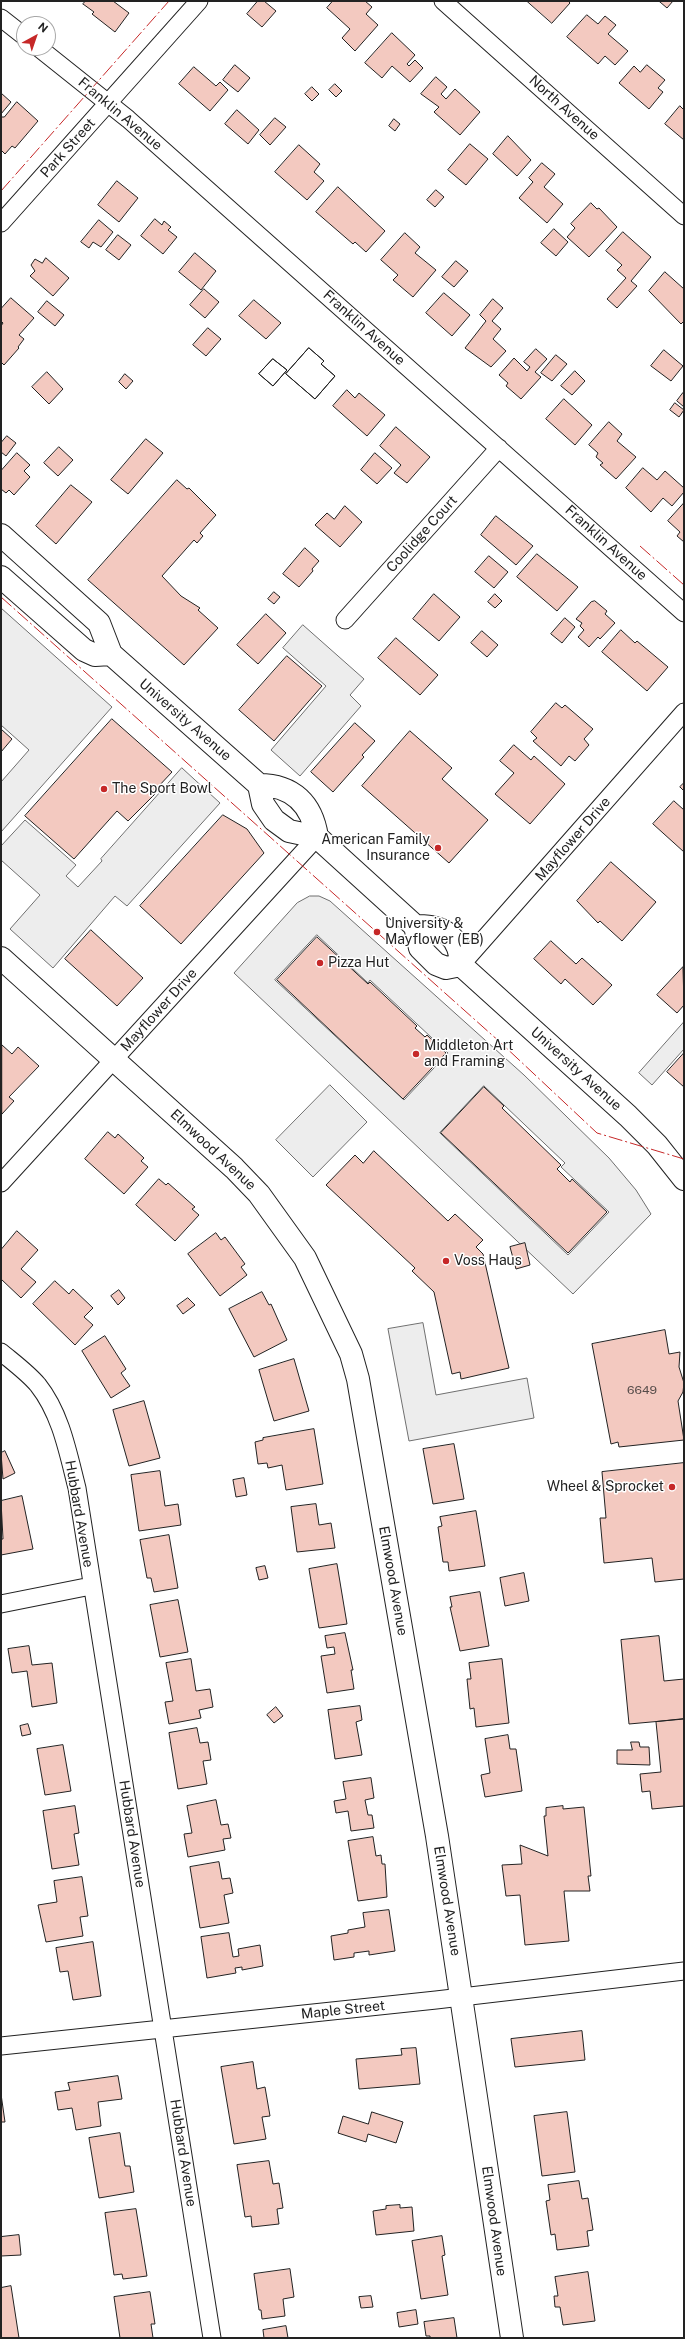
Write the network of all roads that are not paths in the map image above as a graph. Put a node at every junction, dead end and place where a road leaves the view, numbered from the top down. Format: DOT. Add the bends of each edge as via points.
graph roads {
  1 [pos="199,1"];
  2 [pos="443,1"];
  3 [pos="1,18"];
  4 [pos="16,30"];
  5 [pos="49,56"];
  6 [pos="108,103"];
  7 [pos="684,216"];
  8 [pos="1,223"];
  9 [pos="499,448"];
  10 [pos="1,535"];
  11 [pos="1,577"];
  12 [pos="684,613"];
  13 [pos="345,620"];
  14 [pos="111,654"];
  15 [pos="684,712"];
  16 [pos="259,785"];
  17 [pos="316,837"];
  18 [pos="415,926"];
  19 [pos="1,958"];
  20 [pos="461,965"];
  21 [pos="114,1060"];
  22 [pos="684,1179"];
  23 [pos="1,1183"];
  24 [pos="1,1352"];
  25 [pos="91,1586"];
  26 [pos="1,1604"];
  27 [pos="684,1971"];
  28 [pos="461,1996"];
  29 [pos="164,2029"];
  30 [pos="1,2046"];
  31 [pos="212,2338"];
  32 [pos="512,2338"];
  1 -- 6 [label="street, Park Street"];
  2 -- 7 [label="street, North Avenue"];
  3 -- 4 [label="street"];
  5 -- 6 [label="street, Franklin Avenue"];
  6 -- 8 [label="street, Park Street"];
  6 -- 9 [label="street, Franklin Avenue"];
  9 -- 12 [label="street, Franklin Avenue"];
  9 -- 13 [label="street, Coolidge Court"];
  10 -- 14 [label="street, University Avenue" via="99,623"];
  11 -- 14 [label="street" via="84,650 96,655"];
  14 -- 16 [label="street, University Avenue"];
  15 -- 20 [label="street, Mayflower Drive"];
  16 -- 17 [label="street" via="263,804 274,820 289,831"];
  16 -- 17 [label="street" via="278,786 290,792 310,813"];
  17 -- 18 [label="street"];
  17 -- 21 [label="street, Mayflower Drive"];
  18 -- 20 [label="street" via="434,926 448,934 458,946"];
  18 -- 20 [label="street" via="420,948 434,962 446,968"];
  19 -- 21 [label="street, Elmwood Avenue"];
  20 -- 22 [label="street, University Avenue" via="633,1121 657,1145"];
  21 -- 23 [label="street, Mayflower Drive"];
  21 -- 28 [label="street, Elmwood Avenue" via="234,1168 258,1194 305,1258 351,1354 390,1558"];
  24 -- 25 [label="street, Hubbard Avenue" via="37,1384 58,1419 77,1488"];
  25 -- 26 [label="street"];
  25 -- 29 [label="street, Hubbard Avenue"];
  27 -- 28 [label="street, Maple Street"];
  28 -- 29 [label="street, Maple Street"];
  28 -- 32 [label="street, Elmwood Avenue"];
  29 -- 30 [label="street, Maple Street"];
  29 -- 31 [label="street, Hubbard Avenue"];
}
